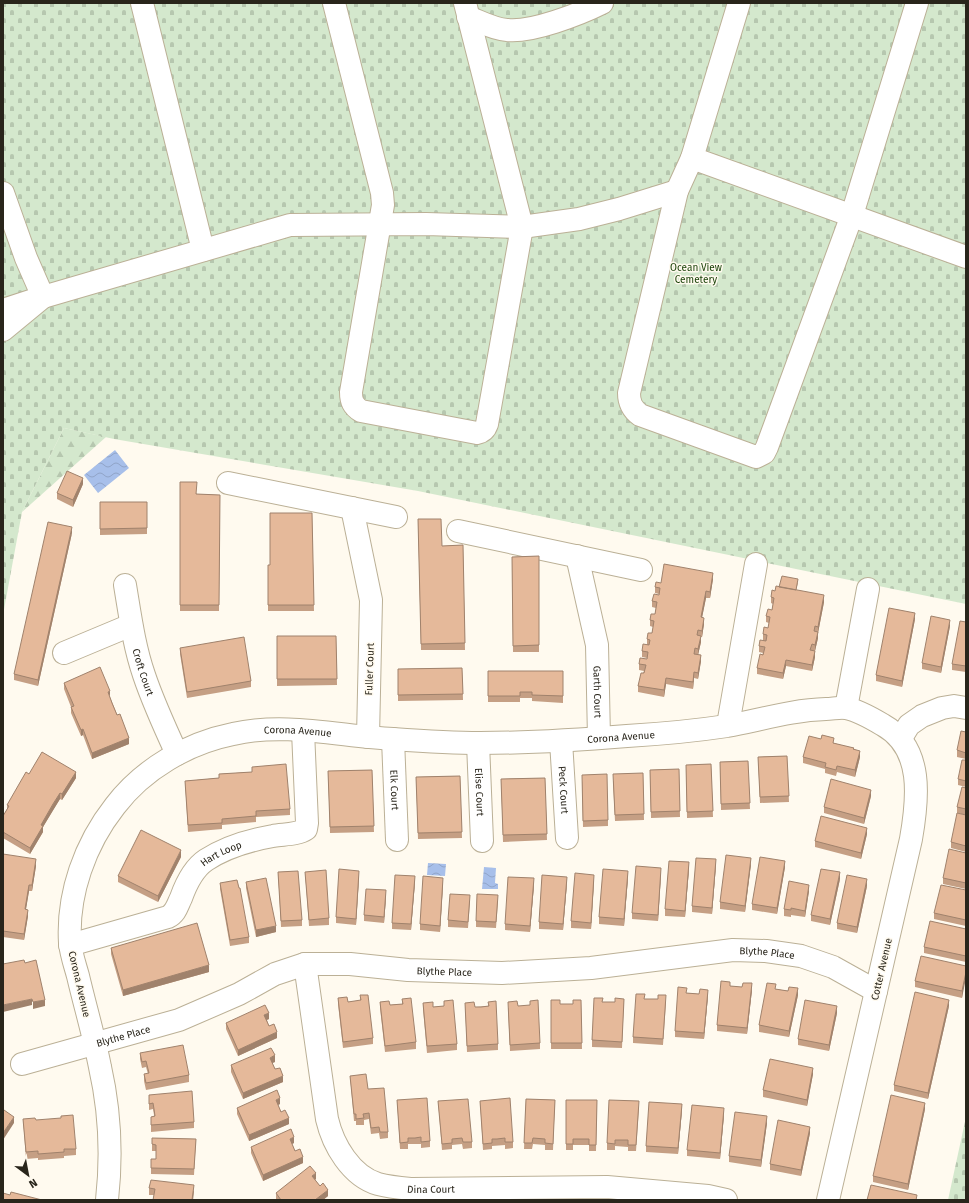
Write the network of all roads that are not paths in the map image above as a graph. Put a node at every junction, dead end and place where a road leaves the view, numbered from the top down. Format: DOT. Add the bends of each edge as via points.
graph roads {
  1 [pos="142,3"];
  2 [pos="334,3"];
  3 [pos="602,3"];
  4 [pos="739,3"];
  5 [pos="917,3"];
  6 [pos="466,10"];
  7 [pos="692,158"];
  8 [pos="677,192"];
  9 [pos="3,193"];
  10 [pos="852,215"];
  11 [pos="380,224"];
  12 [pos="522,227"];
  13 [pos="203,250"];
  14 [pos="966,257"];
  15 [pos="43,297"];
  16 [pos="3,310"];
  17 [pos="3,330"];
  18 [pos="228,483"];
  19 [pos="352,508"];
  20 [pos="396,517"];
  21 [pos="458,531"];
  22 [pos="577,556"];
  23 [pos="756,564"];
  24 [pos="641,570"];
  25 [pos="125,585"];
  26 [pos="868,589"];
  27 [pos="132,625"];
  28 [pos="64,653"];
  29 [pos="846,708"];
  30 [pos="966,708"];
  31 [pos="728,726"];
  32 [pos="304,731"];
  33 [pos="368,737"];
  34 [pos="598,738"];
  35 [pos="901,738"];
  36 [pos="393,739"];
  37 [pos="561,741"];
  38 [pos="478,743"];
  39 [pos="177,754"];
  40 [pos="567,838"];
  41 [pos="397,840"];
  42 [pos="482,841"];
  43 [pos="70,945"];
  44 [pos="304,964"];
  45 [pos="876,991"];
  46 [pos="94,1044"];
  47 [pos="22,1064"];
  48 [pos="606,1194"];
  49 [pos="107,1200"];
  50 [pos="726,1200"];
  51 [pos="828,1200"];
  1 -- 13 [label="street"];
  2 -- 11 [label="street" via="382,193"];
  3 -- 6 [label="street" via="556,21 526,29 507,30 489,26"];
  4 -- 7 [label="street"];
  5 -- 10 [label="street"];
  6 -- 12 [label="street"];
  7 -- 8 [label="street"];
  7 -- 10 [label="street"];
  8 -- 10 [label="street" via="629,399 634,410 640,415 756,457 764,453 767,447"];
  8 -- 12 [label="street" via="586,217"];
  9 -- 15 [label="street"];
  10 -- 14 [label="street"];
  11 -- 12 [label="street"];
  11 -- 12 [label="street" via="351,392 352,404 360,411 477,433 486,428 487,424"];
  11 -- 13 [label="street" via="290,225"];
  13 -- 15 [label="street"];
  15 -- 16 [label="street"];
  15 -- 17 [label="street"];
  18 -- 19 [label="street"];
  19 -- 20 [label="street"];
  19 -- 33 [label="street, Fuller Court" via="371,600"];
  21 -- 22 [label="street"];
  22 -- 24 [label="street"];
  22 -- 34 [label="street, Garth Court" via="597,645"];
  23 -- 31 [label="street"];
  25 -- 27 [label="street, Croft Court"];
  26 -- 29 [label="street"];
  27 -- 28 [label="street"];
  27 -- 39 [label="street, Croft Court" via="143,674"];
  29 -- 31 [label="street, Corona Avenue" via="811,709"];
  29 -- 35 [label="street, Corona Avenue" via="884,725"];
  30 -- 35 [label="street" via="942,708 922,716 909,725"];
  31 -- 34 [label="street, Corona Avenue"];
  32 -- 33 [label="street, Corona Avenue"];
  32 -- 39 [label="street, Corona Avenue" via="281,728 257,729 205,742"];
  32 -- 43 [label="street, Hart Loop" via="306,829 246,842 205,860 189,881 175,912 168,918"];
  33 -- 36 [label="street, Corona Avenue"];
  34 -- 37 [label="street, Corona Avenue"];
  35 -- 45 [label="street, Cotter Avenue" via="908,750 916,782 917,803"];
  36 -- 38 [label="street, Corona Avenue"];
  36 -- 41 [label="street, Elk Court"];
  37 -- 38 [label="street, Corona Avenue"];
  37 -- 40 [label="street, Peck Court"];
  38 -- 42 [label="street, Elise Court"];
  39 -- 43 [label="street, Corona Avenue" via="137,782 116,804 98,829 76,881 71,911"];
  43 -- 46 [label="street, Corona Avenue"];
  44 -- 45 [label="street, Blythe Place" via="350,964 408,970 502,973 591,968 733,950 766,951 807,958 833,968"];
  44 -- 46 [label="street, Blythe Place" via="275,974 239,994 179,1020"];
  44 -- 48 [label="street, Dina Court" via="330,1132 349,1163 363,1176 377,1184 412,1189"];
  45 -- 51 [label="street, Cotter Avenue"];
  46 -- 47 [label="street, Blythe Place"];
  46 -- 49 [label="street, Corona Avenue" via="107,1103 110,1143"];
  48 -- 50 [label="street, Dina Court" via="708,1196"];
}
